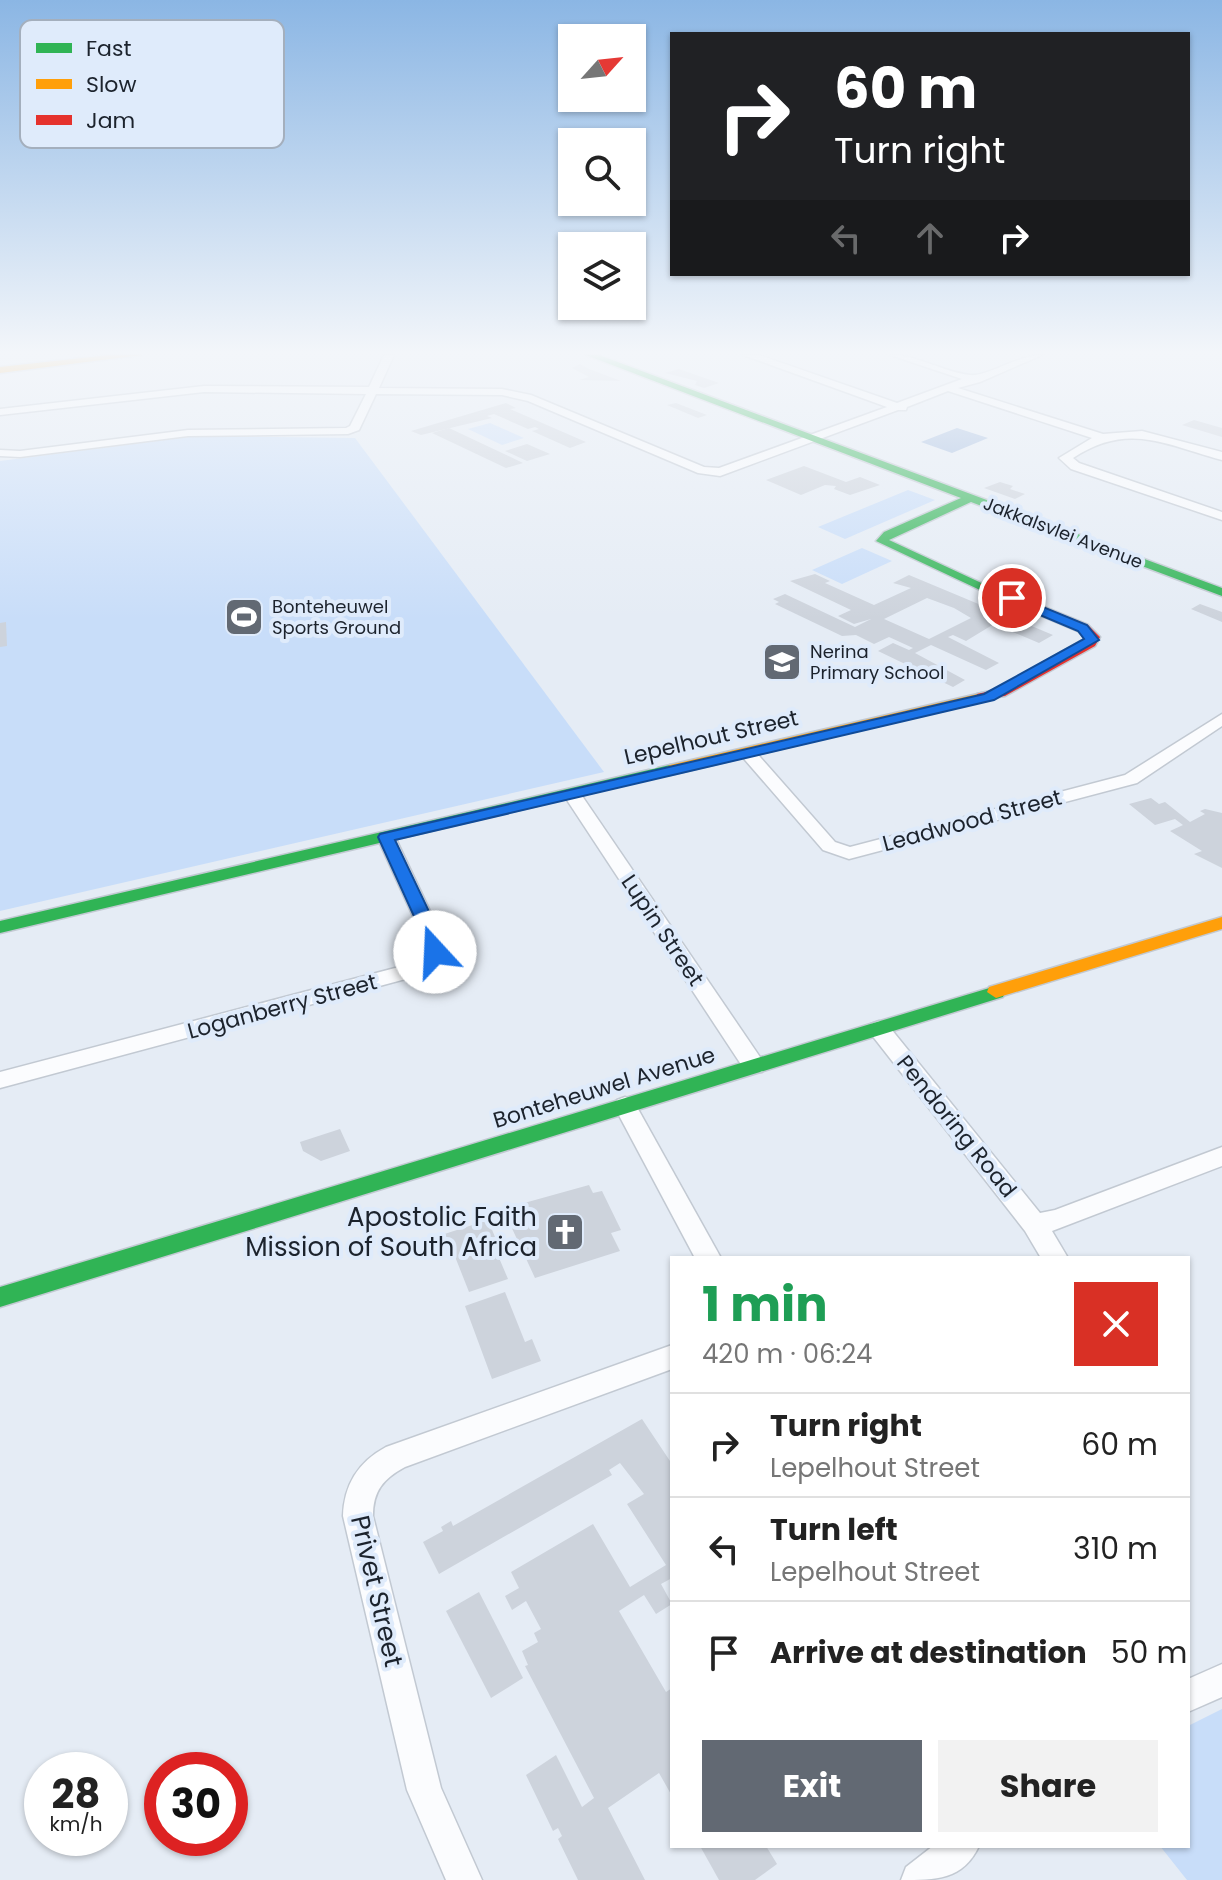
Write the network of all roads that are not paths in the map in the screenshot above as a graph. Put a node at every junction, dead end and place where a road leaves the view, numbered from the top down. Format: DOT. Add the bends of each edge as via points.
graph roads {
  1 [pos="110,443"];
  2 [pos="640,443"];
  3 [pos="807,443"];
  4 [pos="822,443"];
  5 [pos="1097,443"];
  6 [pos="1177,443"];
  7 [pos="0,453"];
  8 [pos="1222,456"];
  9 [pos="971,498"];
  10 [pos="1222,516"];
  11 [pos="1222,592"];
  12 [pos="1222,719"];
  13 [pos="747,753"];
  14 [pos="572,794"];
  15 [pos="386,837"];
  16 [pos="1222,923"];
  17 [pos="0,927"];
  18 [pos="879,1029"];
  19 [pos="754,1066"];
  20 [pos="0,1080"];
  21 [pos="625,1106"];
  22 [pos="1222,1156"];
  23 [pos="1034,1224"];
  24 [pos="707,1256"];
  25 [pos="1054,1256"];
  26 [pos="0,1297"];
  27 [pos="670,1358"];
  28 [pos="1222,1680"];
  29 [pos="1190,1695"];
  30 [pos="959,1848"];
  31 [pos="464,1880"];
  32 [pos="919,1880"];
  1 -- 7 [label="street"];
  2 -- 3 [label="street" via="712,472"];
  4 -- 9 [label="street, Jakkalsvlei Avenue"];
  5 -- 10 [label="street" via="1065,461"];
  6 -- 8 [label="street"];
  9 -- 11 [label="street, Jakkalsvlei Avenue"];
  9 -- 13 [label="street, Lepelhout Street" via="882,541 1083,628 1093,637 1090,643 989,697"];
  12 -- 13 [label="street, Leadwood Street" via="1131,779 849,853 829,846"];
  13 -- 14 [label="street, Lepelhout Street"];
  14 -- 15 [label="street, Lepelhout Street"];
  14 -- 19 [label="street, Lupin Street"];
  15 -- 17 [label="street, Lepelhout Street"];
  15 -- 20 [label="street, Loganberry Street" via="436,945 421,968"];
  16 -- 18 [label="street, Bonteheuwel Avenue"];
  18 -- 19 [label="street, Bonteheuwel Avenue"];
  18 -- 23 [label="street, Pendoring Road"];
  19 -- 21 [label="street, Bonteheuwel Avenue"];
  21 -- 24 [label="street"];
  21 -- 26 [label="street, Bonteheuwel Avenue"];
  22 -- 23 [label="street" via="1057,1220"];
  23 -- 25 [label="street, Pendoring Road"];
  27 -- 31 [label="street, Privet Street" via="396,1457 377,1467 361,1488 358,1516 424,1790"];
  28 -- 29 [label="street"];
  30 -- 32 [label="street"];
}
